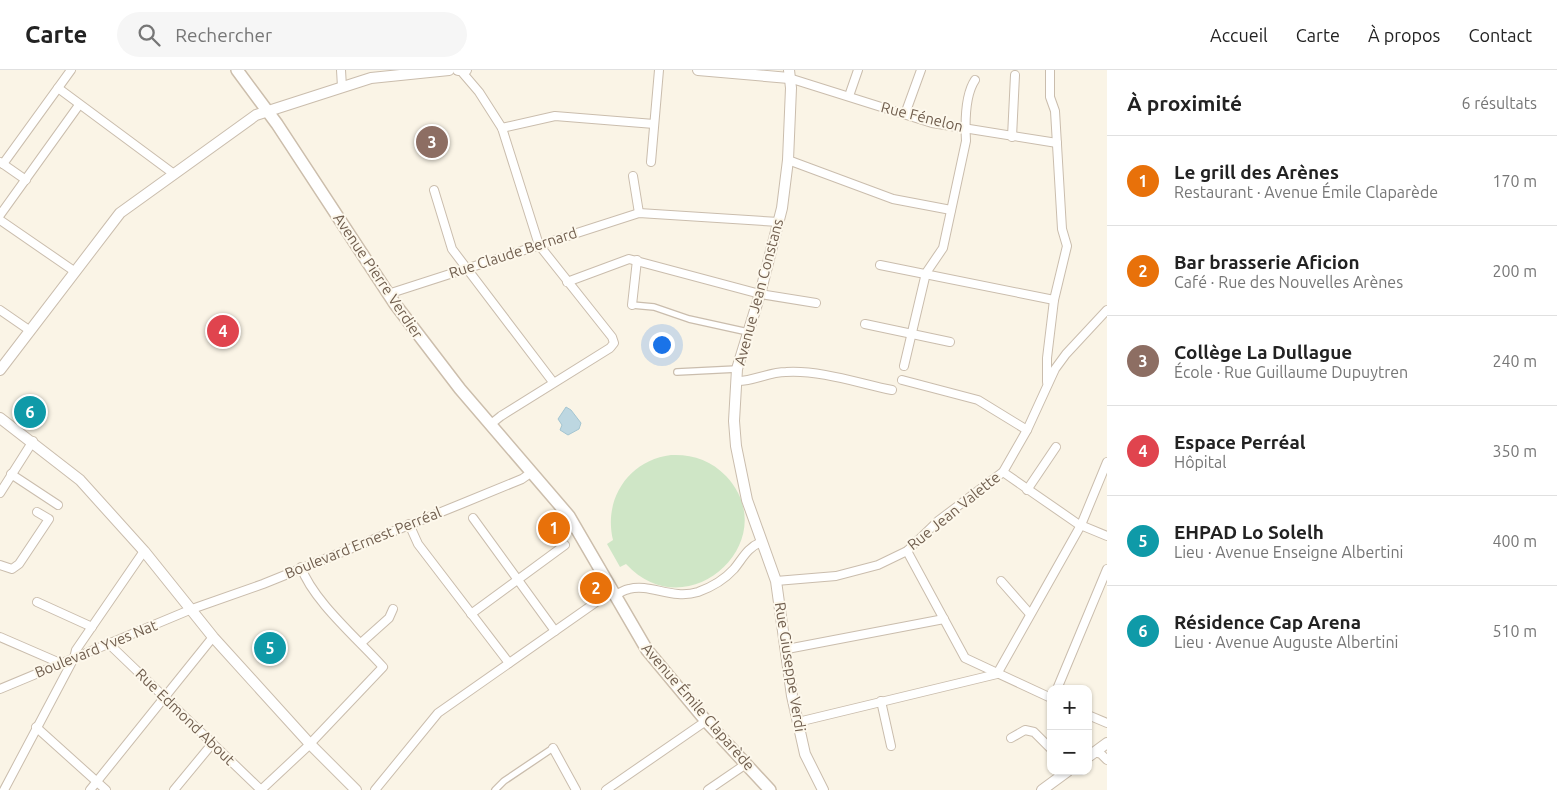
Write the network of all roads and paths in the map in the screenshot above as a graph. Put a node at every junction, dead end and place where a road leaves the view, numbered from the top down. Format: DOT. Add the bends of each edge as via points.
graph roads {
  1 [pos="71,70"];
  2 [pos="238,70"];
  3 [pos="341,70"];
  4 [pos="432,70"];
  5 [pos="449,70"];
  6 [pos="464,70"];
  7 [pos="659,70"];
  8 [pos="698,70"];
  9 [pos="858,70"];
  10 [pos="921,70"];
  11 [pos="1050,70"];
  12 [pos="403,72"];
  13 [pos="789,74"];
  14 [pos="1015,75"];
  15 [pos="975,80"];
  16 [pos="342,87"];
  17 [pos="58,88"];
  18 [pos="849,96"];
  19 [pos="79,105"];
  20 [pos="268,110"];
  21 [pos="905,114"];
  22 [pos="654,124"];
  23 [pos="502,128"];
  24 [pos="965,128"];
  25 [pos="1012,137"];
  26 [pos="1057,143"];
  27 [pos="788,160"];
  28 [pos="651,162"];
  29 [pos="2,163"];
  30 [pos="174,174"];
  31 [pos="633,176"];
  32 [pos="26,180"];
  33 [pos="434,190"];
  34 [pos="951,210"];
  35 [pos="639,213"];
  36 [pos="0,215"];
  37 [pos="0,220"];
  38 [pos="779,222"];
  39 [pos="539,245"];
  40 [pos="637,260"];
  41 [pos="880,265"];
  42 [pos="466,269"];
  43 [pos="74,271"];
  44 [pos="926,273"];
  45 [pos="567,282"];
  46 [pos="388,294"];
  47 [pos="760,294"];
  48 [pos="1054,300"];
  49 [pos="816,303"];
  50 [pos="632,305"];
  51 [pos="0,310"];
  52 [pos="1107,310"];
  53 [pos="865,324"];
  54 [pos="29,330"];
  55 [pos="748,332"];
  56 [pos="912,334"];
  57 [pos="950,342"];
  58 [pos="904,366"];
  59 [pos="737,369"];
  60 [pos="0,370"];
  61 [pos="677,372"];
  62 [pos="902,380"];
  63 [pos="738,381"];
  64 [pos="553,382"];
  65 [pos="1046,384"];
  66 [pos="892,390"];
  67 [pos="0,418"];
  68 [pos="491,424"];
  69 [pos="1027,430"];
  70 [pos="33,441"];
  71 [pos="1056,447"];
  72 [pos="1107,462"];
  73 [pos="532,472"];
  74 [pos="1003,472"];
  75 [pos="12,474"];
  76 [pos="1103,481"];
  77 [pos="1027,490"];
  78 [pos="0,493"];
  79 [pos="58,505"];
  80 [pos="37,512"];
  81 [pos="473,518"];
  82 [pos="409,524"];
  83 [pos="1082,525"];
  84 [pos="1107,536"];
  85 [pos="760,542"];
  86 [pos="565,545"];
  87 [pos="144,551"];
  88 [pos="907,551"];
  89 [pos="0,565"];
  90 [pos="301,567"];
  91 [pos="1107,568"];
  92 [pos="516,579"];
  93 [pos="776,581"];
  94 [pos="1002,581"];
  95 [pos="614,593"];
  96 [pos="37,602"];
  97 [pos="192,609"];
  98 [pos="393,609"];
  99 [pos="471,614"];
  100 [pos="1030,614"];
  101 [pos="944,619"];
  102 [pos="92,627"];
  103 [pos="555,631"];
  104 [pos="0,637"];
  105 [pos="213,637"];
  106 [pos="361,643"];
  107 [pos="109,644"];
  108 [pos="787,649"];
  109 [pos="74,658"];
  110 [pos="60,663"];
  111 [pos="509,663"];
  112 [pos="997,674"];
  113 [pos="1059,685"];
  114 [pos="0,689"];
  115 [pos="1047,696"];
  116 [pos="164,698"];
  117 [pos="881,701"];
  118 [pos="1092,717"];
  119 [pos="706,721"];
  120 [pos="798,722"];
  121 [pos="1107,723"];
  122 [pos="36,726"];
  123 [pos="1011,738"];
  124 [pos="1107,743"];
  125 [pos="212,744"];
  126 [pos="310,744"];
  127 [pos="1047,745"];
  128 [pos="891,746"];
  129 [pos="553,748"];
  130 [pos="1092,753"];
  131 [pos="1092,754"];
  132 [pos="1107,760"];
  133 [pos="746,764"];
  134 [pos="1063,775"];
  135 [pos="97,781"];
  136 [pos="4,790"];
  137 [pos="90,790"];
  138 [pos="106,790"];
  139 [pos="174,790"];
  140 [pos="261,790"];
  141 [pos="356,790"];
  142 [pos="375,790"];
  143 [pos="495,790"];
  144 [pos="576,790"];
  145 [pos="606,790"];
  146 [pos="708,790"];
  147 [pos="770,790"];
  148 [pos="823,790"];
  149 [pos="1042,790"];
  1 -- 17 [label="street"];
  2 -- 20 [label="main road, Avenue Pierre Verdier"];
  3 -- 16 [label="street"];
  4 -- 5 [label="street"];
  4 -- 12 [label="street"];
  6 -- 23 [label="street"];
  7 -- 22 [label="street"];
  8 -- 13 [label="street"];
  9 -- 18 [label="street"];
  10 -- 21 [label="street"];
  11 -- 26 [label="street" via="1050,97 1055,112"];
  12 -- 16 [label="street"];
  13 -- 18 [label="street, Rue Fénelon"];
  13 -- 27 [label="street, Avenue Jean Constans" via="792,88"];
  14 -- 25 [label="street"];
  15 -- 24 [label="street" via="970,86"];
  16 -- 20 [label="street"];
  17 -- 19 [label="street"];
  17 -- 29 [label="street"];
  18 -- 21 [label="street, Rue Fénelon"];
  19 -- 30 [label="street"];
  19 -- 32 [label="street"];
  20 -- 30 [label="street" via="256,115"];
  20 -- 46 [label="main road, Avenue Pierre Verdier"];
  21 -- 24 [label="street, Rue Fénelon"];
  22 -- 23 [label="street" via="555,116"];
  22 -- 28 [label="street"];
  23 -- 39 [label="street"];
  24 -- 25 [label="street, Rue Fénelon"];
  24 -- 34 [label="street" via="966,141"];
  25 -- 26 [label="street, Rue Fénelon"];
  26 -- 48 [label="street" via="1062,228 1067,246"];
  27 -- 34 [label="street" via="893,199"];
  27 -- 38 [label="street, Avenue Jean Constans"];
  29 -- 32 [label="street"];
  30 -- 43 [label="street" via="120,213"];
  31 -- 35 [label="street"];
  32 -- 36 [label="street"];
  33 -- 42 [label="street" via="452,249"];
  34 -- 44 [label="street" via="943,248"];
  35 -- 38 [label="street, Rue Claude Bernard"];
  35 -- 39 [label="street, Rue Claude Bernard"];
  37 -- 43 [label="street"];
  38 -- 47 [label="street, Avenue Jean Constans"];
  39 -- 42 [label="street, Rue Claude Bernard"];
  39 -- 45 [label="street"];
  40 -- 45 [label="street" via="628,259"];
  40 -- 47 [label="street"];
  40 -- 50 [label="street"];
  41 -- 44 [label="street"];
  42 -- 46 [label="street, Rue Claude Bernard"];
  42 -- 64 [label="street"];
  43 -- 54 [label="street"];
  44 -- 48 [label="street"];
  44 -- 56 [label="street"];
  45 -- 64 [label="street" via="614,342 610,348"];
  46 -- 68 [label="main road, Avenue Pierre Verdier" via="460,389"];
  47 -- 49 [label="street"];
  47 -- 55 [label="street, Avenue Jean Constans"];
  48 -- 65 [label="street"];
  50 -- 55 [label="street"];
  51 -- 54 [label="street"];
  52 -- 65 [label="street, Rue Jean Valette" via="1066,354"];
  53 -- 56 [label="street"];
  54 -- 60 [label="street"];
  55 -- 59 [label="street, Avenue Jean Constans"];
  56 -- 57 [label="street"];
  56 -- 58 [label="street"];
  59 -- 61 [label="street"];
  59 -- 63 [label="street, Avenue Jean Constans"];
  62 -- 69 [label="street" via="978,400"];
  63 -- 66 [label="street" via="773,373 796,372"];
  63 -- 85 [label="street, Avenue Jean Constans" via="734,413 736,446"];
  64 -- 68 [label="street"];
  65 -- 69 [label="street, Rue Jean Valette"];
  67 -- 70 [label="street"];
  68 -- 73 [label="main road, Avenue Pierre Verdier"];
  69 -- 74 [label="street, Rue Jean Valette"];
  70 -- 75 [label="street"];
  70 -- 87 [label="street" via="80,480"];
  71 -- 77 [label="street"];
  72 -- 76 [label="street"];
  73 -- 82 [label="street, Boulevard Ernest Perréal" via="522,479"];
  73 -- 95 [label="main road, Avenue Émile Claparède" via="570,516"];
  74 -- 77 [label="street"];
  74 -- 88 [label="street, Rue Jean Valette" via="938,521"];
  75 -- 78 [label="street"];
  75 -- 79 [label="street"];
  76 -- 83 [label="street"];
  77 -- 83 [label="street"];
  80 -- 89 [label="street" via="49,519 19,564 12,569"];
  81 -- 92 [label="street"];
  82 -- 90 [label="street, Boulevard Ernest Perréal"];
  82 -- 99 [label="street" via="416,541"];
  83 -- 84 [label="street"];
  83 -- 100 [label="street"];
  85 -- 93 [label="street, Rue Giuseppe Verdi"];
  85 -- 95 [label="street" via="747,550 723,579 696,592 671,594 637,588"];
  86 -- 92 [label="street"];
  87 -- 97 [label="street"];
  87 -- 102 [label="street"];
  88 -- 93 [label="street, Rue Jean Valette" via="878,565 836,576"];
  88 -- 101 [label="street"];
  90 -- 97 [label="street, Boulevard Ernest Perréal"];
  90 -- 106 [label="street" via="316,595"];
  91 -- 113 [label="street"];
  92 -- 99 [label="street"];
  92 -- 103 [label="street"];
  93 -- 108 [label="street, Rue Giuseppe Verdi"];
  94 -- 100 [label="street"];
  95 -- 103 [label="street"];
  95 -- 119 [label="main road, Avenue Émile Claparède" via="647,650"];
  96 -- 102 [label="street"];
  97 -- 105 [label="street"];
  97 -- 107 [label="street, Boulevard Yves Nat"];
  98 -- 106 [label="street" via="389,618"];
  99 -- 111 [label="street"];
  100 -- 112 [label="street"];
  101 -- 108 [label="street"];
  101 -- 112 [label="street" via="965,658"];
  102 -- 109 [label="street"];
  103 -- 111 [label="street"];
  104 -- 110 [label="street"];
  105 -- 116 [label="street"];
  105 -- 126 [label="street"];
  106 -- 126 [label="street" via="383,667"];
  107 -- 109 [label="street, Boulevard Yves Nat"];
  107 -- 116 [label="street, Rue Edmond About"];
  108 -- 120 [label="street, Rue Giuseppe Verdi"];
  109 -- 110 [label="street, Boulevard Yves Nat"];
  109 -- 122 [label="street"];
  110 -- 114 [label="street, Boulevard Yves Nat"];
  111 -- 142 [label="street" via="438,712"];
  112 -- 115 [label="street"];
  112 -- 117 [label="street"];
  116 -- 125 [label="street, Rue Edmond About"];
  116 -- 135 [label="street"];
  117 -- 120 [label="street"];
  117 -- 128 [label="street"];
  118 -- 121 [label="street"];
  119 -- 133 [label="main road, Avenue Émile Claparède"];
  119 -- 145 [label="street"];
  120 -- 148 [label="street, Rue Giuseppe Verdi" via="805,754"];
  122 -- 135 [label="street"];
  122 -- 136 [label="street"];
  123 -- 127 [label="street" via="1025,730 1034,732"];
  124 -- 130 [label="street"];
  125 -- 139 [label="street"];
  125 -- 140 [label="street, Rue Edmond About"];
  126 -- 140 [label="street"];
  126 -- 141 [label="street"];
  129 -- 143 [label="street"];
  129 -- 144 [label="street"];
  131 -- 132 [label="street" via="1101,754"];
  133 -- 146 [label="street"];
  133 -- 147 [label="main road, Avenue Émile Claparède"];
  134 -- 149 [label="street"];
  135 -- 137 [label="street"];
  135 -- 138 [label="street"];
}
